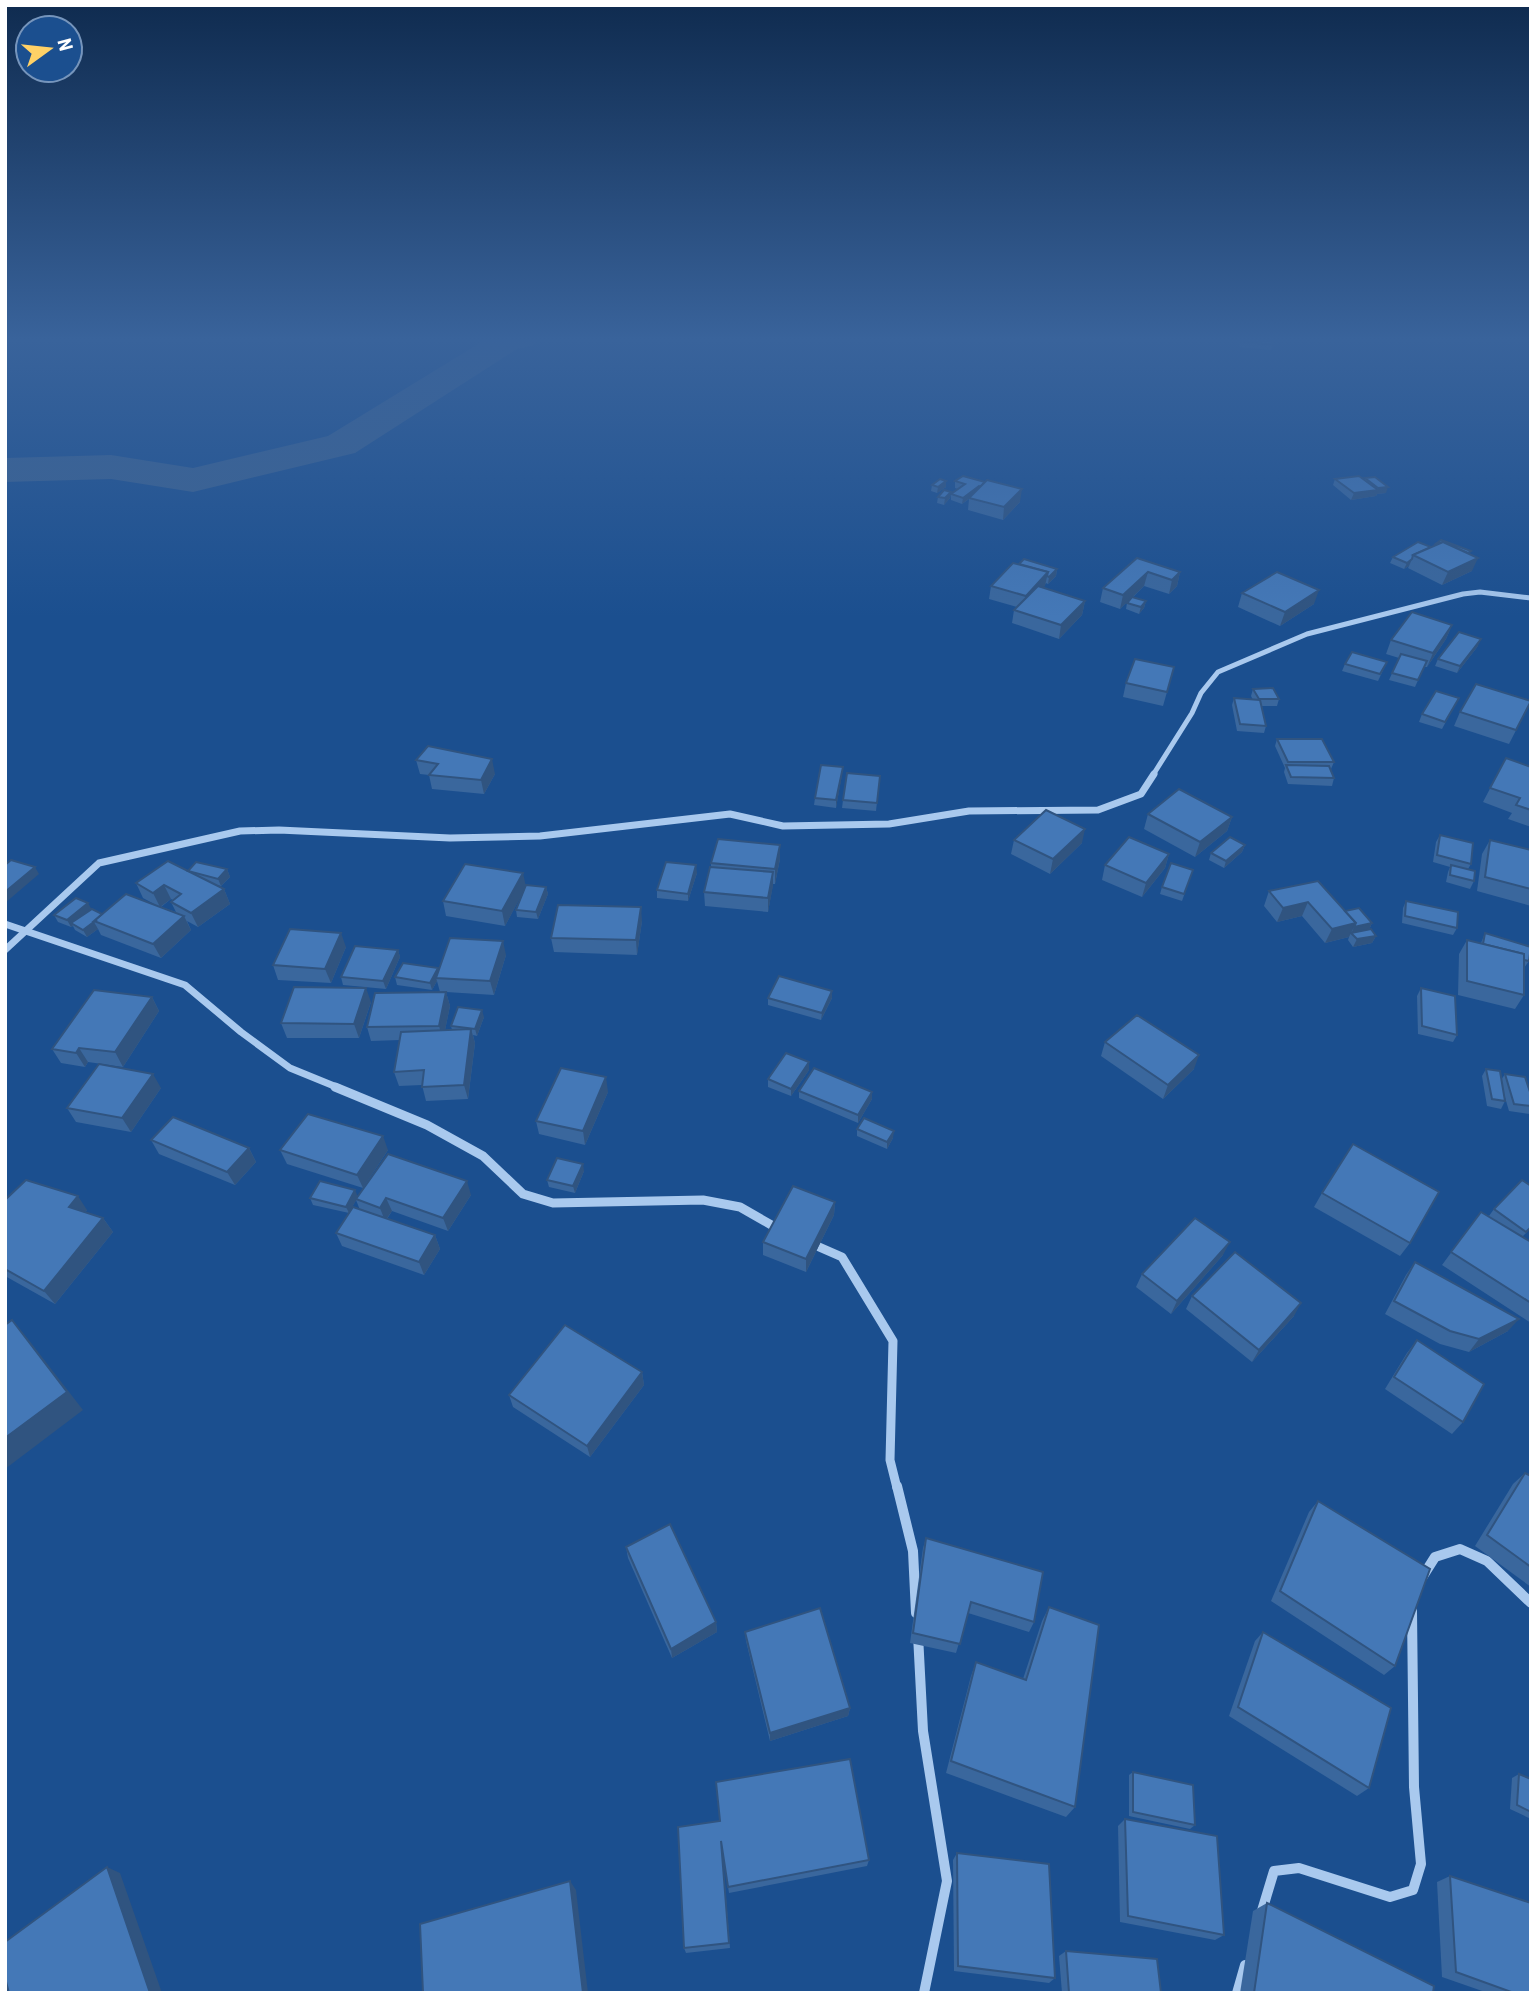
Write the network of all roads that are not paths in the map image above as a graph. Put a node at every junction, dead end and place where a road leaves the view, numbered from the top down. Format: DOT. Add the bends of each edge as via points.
graph roads {
  1 [pos="1531,598"];
  2 [pos="5,924"];
  3 [pos="22,932"];
  4 [pos="5,950"];
  5 [pos="787,1234"];
  6 [pos="798,1238"];
  7 [pos="1531,1604"];
  8 [pos="1257,1926"];
  9 [pos="1249,1953"];
  10 [pos="924,1993"];
  11 [pos="1237,1993"];
  1 -- 3 [label="street" via="1480,592 1450,597 1307,634 1218,672 1200,693 1141,794 1098,810 969,811 889,824 827,827 783,826 730,814 527,836 450,838 240,831 99,863"];
  2 -- 3 [label="street"];
  3 -- 4 [label="street"];
  3 -- 5 [label="street" via="185,985 290,1068 427,1125 483,1156 523,1194 553,1203 703,1200 740,1207"];
  6 -- 10 [label="street" via="842,1257 893,1341 890,1460 913,1551 923,1731 947,1881"];
  7 -- 8 [label="street" via="1487,1561 1460,1549 1435,1557 1419,1582 1412,1612 1414,1774 1421,1864 1413,1890 1390,1897 1300,1868 1274,1871"];
  9 -- 11 [label="street"];
}
